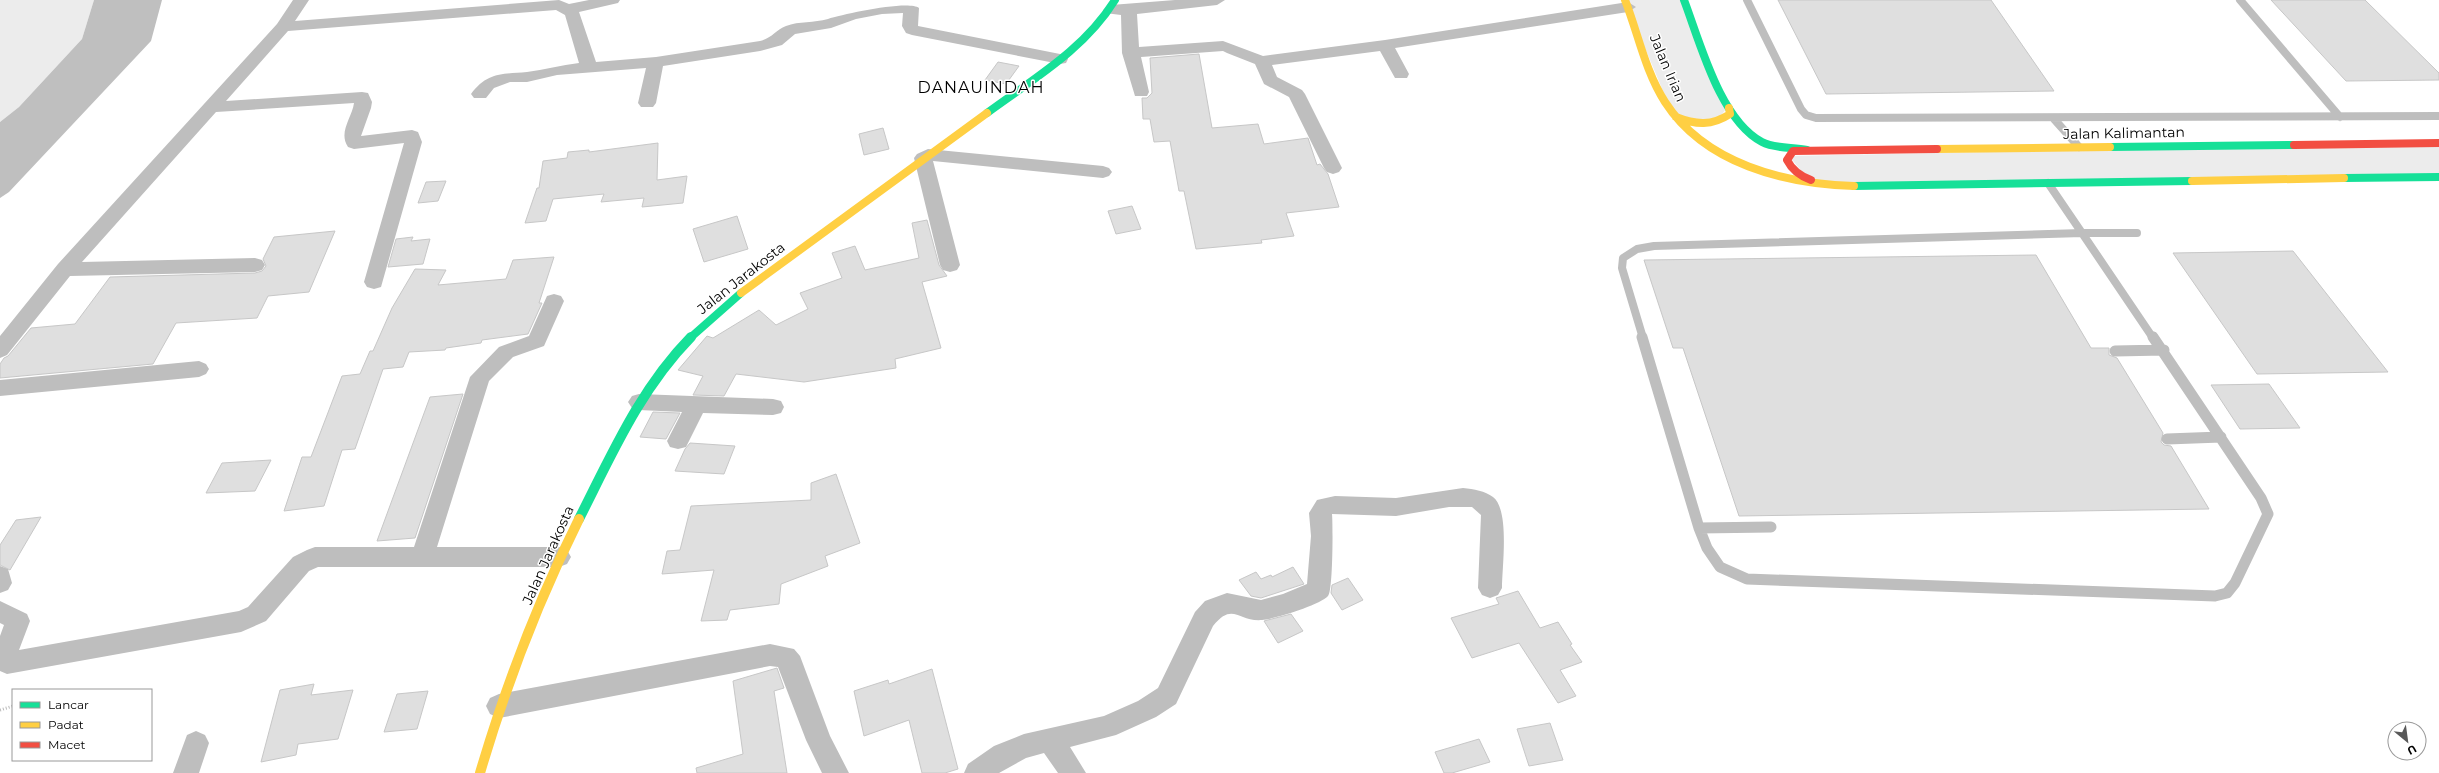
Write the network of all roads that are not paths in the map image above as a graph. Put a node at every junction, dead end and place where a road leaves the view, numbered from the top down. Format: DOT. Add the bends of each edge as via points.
graph roads {
  1 [pos="301,0"];
  2 [pos="612,0"];
  3 [pos="1216,0"];
  4 [pos="1684,0"];
  5 [pos="1747,0"];
  6 [pos="2240,0"];
  7 [pos="1626,3"];
  8 [pos="913,4"];
  9 [pos="1113,5"];
  10 [pos="568,9"];
  11 [pos="1129,10"];
  12 [pos="283,27"];
  13 [pos="1385,45"];
  14 [pos="1130,53"];
  15 [pos="1060,58"];
  16 [pos="1262,61"];
  17 [pos="656,62"];
  18 [pos="590,67"];
  19 [pos="1401,74"];
  20 [pos="1141,92"];
  21 [pos="480,94"];
  22 [pos="647,103"];
  23 [pos="213,106"];
  24 [pos="1729,108"];
  25 [pos="1673,115"];
  26 [pos="2439,116"];
  27 [pos="2340,117"];
  28 [pos="2054,119"];
  29 [pos="2439,142"];
  30 [pos="2079,147"];
  31 [pos="1809,150"];
  32 [pos="925,157"];
  33 [pos="1333,168"];
  34 [pos="1103,172"];
  35 [pos="2439,177"];
  36 [pos="2048,183"];
  37 [pos="1831,186"];
  38 [pos="2082,233"];
  39 [pos="2137,233"];
  40 [pos="255,265"];
  41 [pos="950,265"];
  42 [pos="65,269"];
  43 [pos="374,282"];
  44 [pos="554,301"];
  45 [pos="0,350"];
  46 [pos="2164,350"];
  47 [pos="2115,351"];
  48 [pos="198,369"];
  49 [pos="0,388"];
  50 [pos="639,402"];
  51 [pos="697,404"];
  52 [pos="772,407"];
  53 [pos="2221,437"];
  54 [pos="2167,439"];
  55 [pos="678,441"];
  56 [pos="1771,527"];
  57 [pos="1699,528"];
  58 [pos="424,556"];
  59 [pos="560,557"];
  60 [pos="0,576"];
  61 [pos="0,583"];
  62 [pos="1490,588"];
  63 [pos="0,611"];
  64 [pos="499,706"];
  65 [pos="1050,740"];
  66 [pos="196,743"];
  67 [pos="186,773"];
  68 [pos="480,773"];
  69 [pos="836,773"];
  70 [pos="977,773"];
  71 [pos="1073,773"];
  1 -- 12 [label="street"];
  2 -- 10 [label="street"];
  3 -- 11 [label="street"];
  4 -- 24 [label="street"];
  5 -- 28 [label="lane" via="1806,115 1827,120"];
  6 -- 27 [label="lane"];
  7 -- 13 [label="street"];
  7 -- 25 [label="street, Jalan Irian" via="1663,98"];
  8 -- 15 [label="street" via="910,26 912,30"];
  8 -- 17 [label="street" via="790,30 776,42"];
  9 -- 11 [label="street"];
  9 -- 15 [label="street, Jalan Jarakosta" via="1089,34"];
  10 -- 12 [label="street" via="550,4"];
  10 -- 18 [label="street" via="572,13"];
  11 -- 14 [label="street"];
  12 -- 23 [label="street"];
  13 -- 16 [label="street"];
  13 -- 19 [label="street"];
  14 -- 16 [label="street" via="1223,46 1235,48 1250,58"];
  14 -- 20 [label="street"];
  15 -- 32 [label="street, Jalan Jarakosta"];
  16 -- 33 [label="street" via="1270,80 1296,94"];
  17 -- 18 [label="street"];
  17 -- 22 [label="street"];
  18 -- 21 [label="street" via="557,70 528,77 508,77 488,84"];
  23 -- 42 [label="street"];
  23 -- 43 [label="street" via="362,97 353,136 354,143 412,136"];
  24 -- 25 [label="street" via="1730,114 1716,123 1698,125"];
  24 -- 31 [label="street" via="1742,128 1762,142"];
  25 -- 37 [label="street, Jalan Irian" via="1711,150 1732,162 1772,174"];
  26 -- 27 [label="lane"];
  27 -- 28 [label="lane"];
  28 -- 30 [label="lane"];
  29 -- 30 [label="street, Jalan Kalimantan"];
  30 -- 31 [label="street, Jalan Kalimantan"];
  31 -- 37 [label="street" via="1793,152 1787,160 1789,164 1798,175"];
  32 -- 34 [label="street"];
  32 -- 41 [label="street"];
  32 -- 50 [label="street, Jalan Jarakosta" via="720,309 685,343"];
  35 -- 36 [label="street"];
  36 -- 37 [label="street"];
  36 -- 38 [label="lane"];
  38 -- 39 [label="lane"];
  38 -- 46 [label="lane"];
  38 -- 57 [label="lane" via="1654,246 1637,249 1623,258 1622,268"];
  40 -- 42 [label="street"];
  42 -- 45 [label="street"];
  44 -- 58 [label="street" via="536,341 506,352 480,377"];
  46 -- 47 [label="lane"];
  46 -- 53 [label="lane"];
  48 -- 49 [label="street"];
  50 -- 51 [label="street"];
  50 -- 59 [label="street, Jalan Jarakosta"];
  51 -- 52 [label="street"];
  51 -- 55 [label="street"];
  53 -- 54 [label="lane"];
  53 -- 57 [label="lane" via="2261,498 2268,514 2235,583 2227,593 2215,596 1746,579 1727,575 1717,567"];
  56 -- 57 [label="lane"];
  58 -- 59 [label="street"];
  58 -- 63 [label="street" via="315,557 301,564 257,614 241,621 7,663 4,659 18,621"];
  59 -- 64 [label="street, Jalan Jarakosta"];
  60 -- 61 [label="street"];
  62 -- 65 [label="street" via="1492,514 1490,508 1481,502 1472,498 1453,496 1398,507 1357,507 1340,504 1326,506 1320,513 1323,541 1318,569 1320,589 1287,604 1261,610 1227,603 1213,608 1204,619 1167,696 1147,709 1107,727"];
  64 -- 68 [label="street, Jalan Jarakosta"];
  64 -- 69 [label="street" via="770,655 785,657 791,664 819,740"];
  65 -- 70 [label="street" via="1024,746 1004,755"];
  65 -- 71 [label="street"];
  66 -- 67 [label="street"];
}
